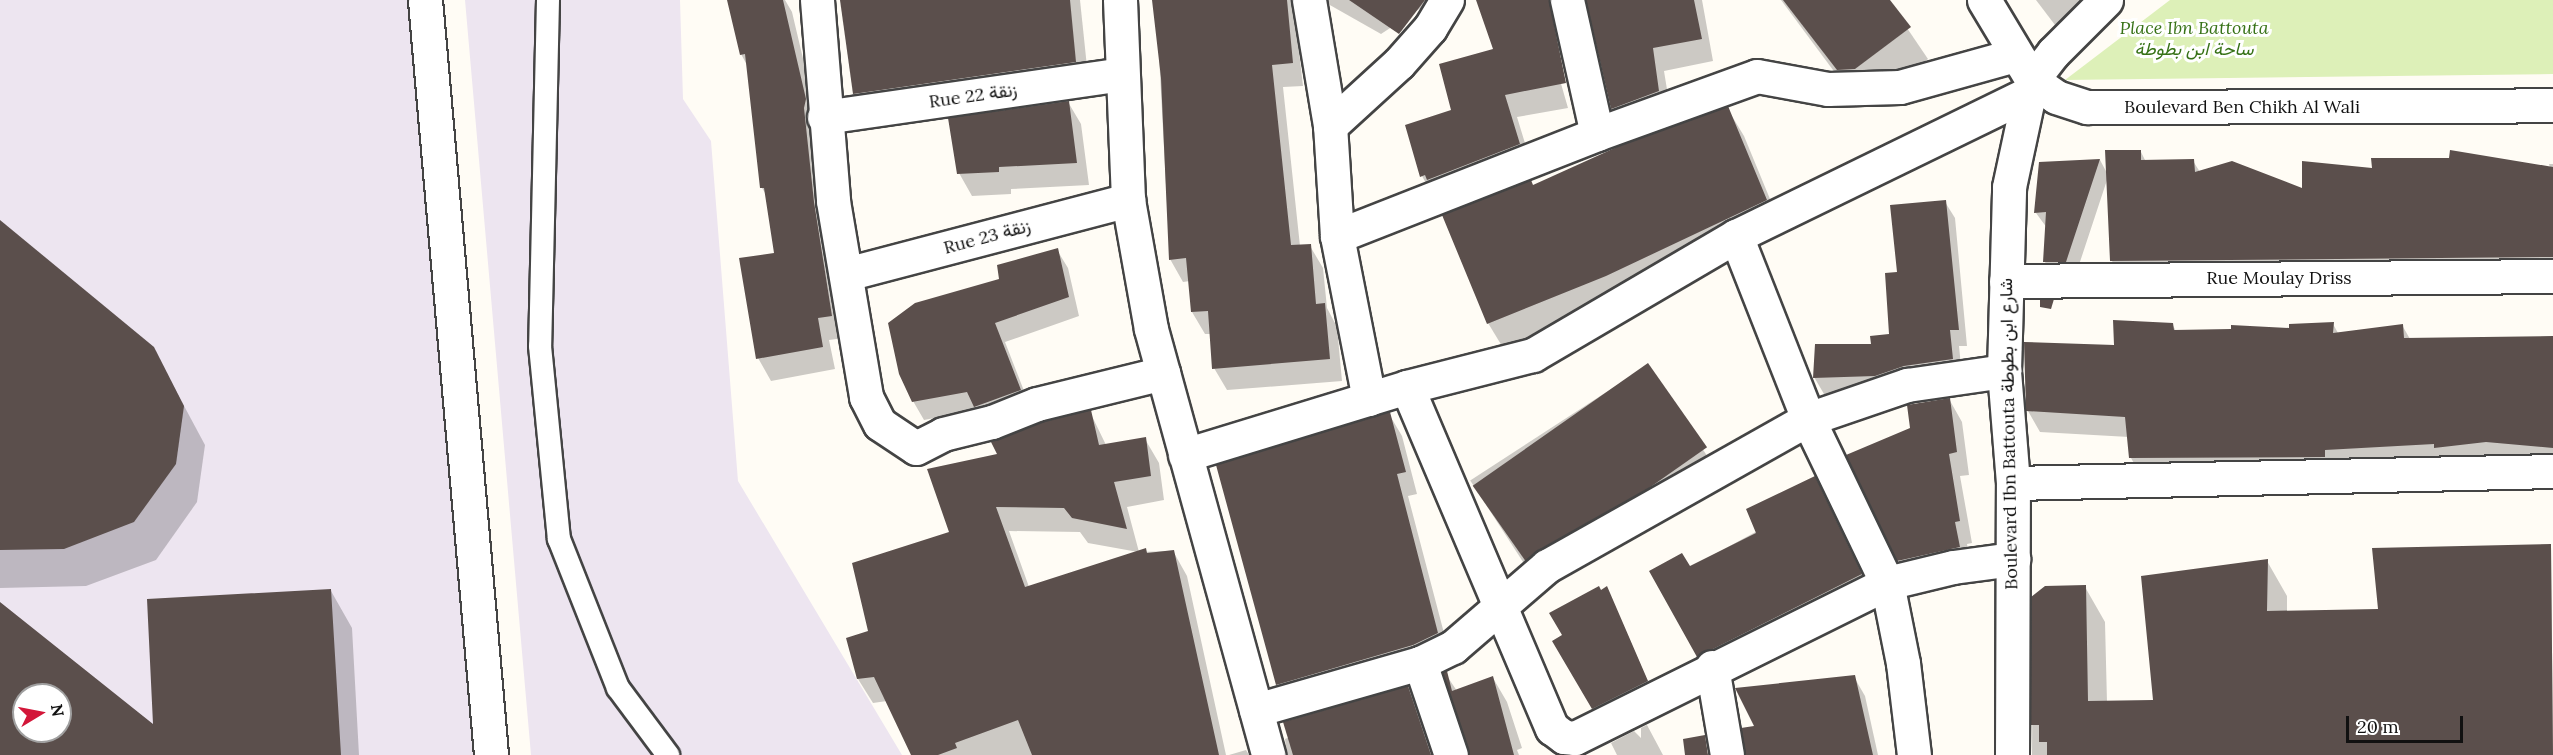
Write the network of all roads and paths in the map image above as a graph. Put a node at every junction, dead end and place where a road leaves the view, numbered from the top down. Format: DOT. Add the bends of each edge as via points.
graph roads {
  1 [pos="425,0"];
  2 [pos="548,0"];
  3 [pos="817,0"];
  4 [pos="1120,0"];
  5 [pos="1309,0"];
  6 [pos="1447,0"];
  7 [pos="1568,0"];
  8 [pos="1984,0"];
  9 [pos="2106,0"];
  10 [pos="1122,74"];
  11 [pos="2025,76"];
  12 [pos="2553,105"];
  13 [pos="824,117"];
  14 [pos="1330,126"];
  15 [pos="1597,134"];
  16 [pos="1128,200"];
  17 [pos="1337,236"];
  18 [pos="1736,236"];
  19 [pos="846,274"];
  20 [pos="2553,276"];
  21 [pos="2006,281"];
  22 [pos="2004,371"];
  23 [pos="1163,373"];
  24 [pos="1407,387"];
  25 [pos="1369,399"];
  26 [pos="1808,419"];
  27 [pos="1185,455"];
  28 [pos="2553,471"];
  29 [pos="2013,483"];
  30 [pos="2013,559"];
  31 [pos="1887,583"];
  32 [pos="1499,607"];
  33 [pos="1420,663"];
  34 [pos="1712,667"];
  35 [pos="1256,710"];
  36 [pos="491,755"];
  37 [pos="668,755"];
  38 [pos="1268,755"];
  39 [pos="1451,755"];
  40 [pos="1727,755"];
  41 [pos="1914,755"];
  42 [pos="2012,755"];
  1 -- 36 [label="street"];
  2 -- 37 [label="lane" via="540,346 559,539 618,688"];
  3 -- 13 [label="street"];
  4 -- 10 [label="street"];
  5 -- 14 [label="street"];
  6 -- 14 [label="street" via="1430,28 1399,63"];
  7 -- 15 [label="street"];
  8 -- 11 [label="street, Boulevard Ben Chikh Al Wali"];
  9 -- 11 [label="street, Boulevard Ibn Battouta شارع ابن بطوطة"];
  10 -- 13 [label="street, Rue 22 زنقة"];
  10 -- 16 [label="street"];
  11 -- 12 [label="street, Boulevard Ben Chikh Al Wali" via="2056,98 2087,107"];
  11 -- 15 [label="street" via="1828,89 1757,76"];
  11 -- 18 [label="street"];
  11 -- 21 [label="street, Boulevard Ibn Battouta شارع ابن بطوطة" via="2009,187"];
  13 -- 19 [label="street"];
  14 -- 17 [label="street"];
  15 -- 17 [label="street"];
  16 -- 19 [label="street, Rue 23 زنقة"];
  16 -- 23 [label="street" via="1151,329"];
  17 -- 25 [label="street"];
  18 -- 24 [label="street" via="1533,354"];
  18 -- 26 [label="street"];
  19 -- 23 [label="street" via="867,397 880,424 916,448 943,434 1037,404"];
  20 -- 21 [label="street, Rue Moulay Driss"];
  21 -- 22 [label="street, Boulevard Ibn Battouta شارع ابن بطوطة"];
  22 -- 26 [label="street" via="1907,385"];
  22 -- 29 [label="street, Boulevard Ibn Battouta شارع ابن بطوطة"];
  23 -- 27 [label="street"];
  24 -- 25 [label="street"];
  24 -- 32 [label="street"];
  25 -- 27 [label="street"];
  26 -- 31 [label="street"];
  26 -- 32 [label="street" via="1547,566"];
  27 -- 35 [label="street"];
  28 -- 29 [label="street"];
  29 -- 30 [label="street, Boulevard Ibn Battouta شارع ابن بطوطة"];
  30 -- 31 [label="street" via="1953,567"];
  30 -- 42 [label="street, Boulevard Ibn Battouta شارع ابن بطوطة"];
  31 -- 34 [label="street"];
  31 -- 41 [label="street" via="1903,663"];
  32 -- 33 [label="street" via="1468,636"];
  32 -- 34 [label="street" via="1552,728 1564,737 1575,738"];
  33 -- 35 [label="street"];
  33 -- 39 [label="street"];
  34 -- 40 [label="street"];
  35 -- 38 [label="street"];
}
